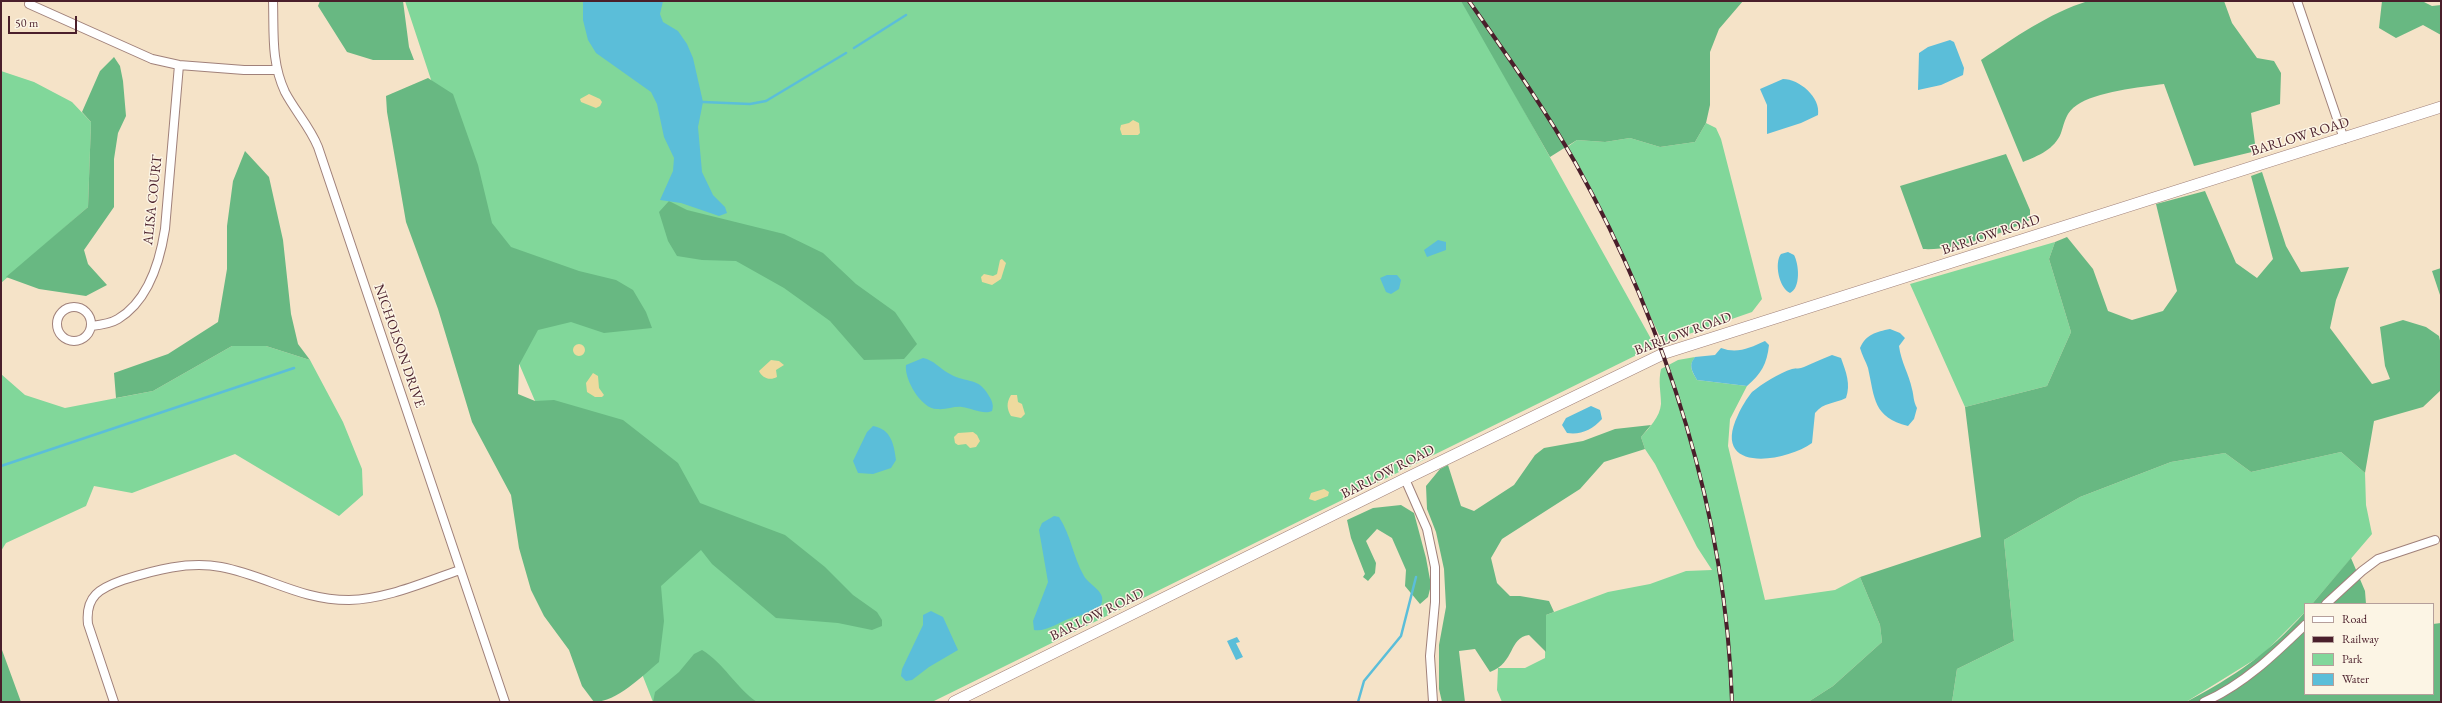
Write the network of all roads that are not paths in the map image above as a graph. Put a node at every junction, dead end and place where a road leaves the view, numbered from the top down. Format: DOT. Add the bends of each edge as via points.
graph roads {
  1 [pos="273,1"];
  2 [pos="2297,1"];
  3 [pos="29,4"];
  4 [pos="179,65"];
  5 [pos="277,70"];
  6 [pos="2441,107"];
  7 [pos="2344,139"];
  8 [pos="91,326"];
  9 [pos="1405,479"];
  10 [pos="2435,540"];
  11 [pos="460,570"];
  12 [pos="2327,603"];
  13 [pos="2304,626"];
  14 [pos="114,702"];
  15 [pos="505,702"];
  16 [pos="954,702"];
  17 [pos="1434,702"];
  18 [pos="2204,702"];
  1 -- 5 [label="street, NICHOLSON DRIVE" via="272,42"];
  2 -- 7 [label="street"];
  3 -- 4 [label="street" via="135,52"];
  4 -- 5 [label="street"];
  4 -- 8 [label="street, ALISA COURT" via="161,255 150,281 132,307 118,319"];
  5 -- 11 [label="street, NICHOLSON DRIVE" via="286,94 306,123 318,148"];
  6 -- 7 [label="street, BARLOW ROAD"];
  7 -- 9 [label="street, BARLOW ROAD" via="1671,351"];
  8 -- 8 [label="street" via="89,315 76,307 61,313 57,323 60,334 70,340 86,336"];
  9 -- 16 [label="street, BARLOW ROAD"];
  9 -- 17 [label="street" via="1427,529 1435,567 1436,602 1430,656"];
  10 -- 12 [label="street" via="2378,559"];
  11 -- 14 [label="street" via="391,593 350,600 306,596 243,573 209,566 154,570 110,585 92,599 87,614"];
  11 -- 15 [label="street, NICHOLSON DRIVE"];
  13 -- 18 [label="street" via="2276,654 2240,681"];
}
